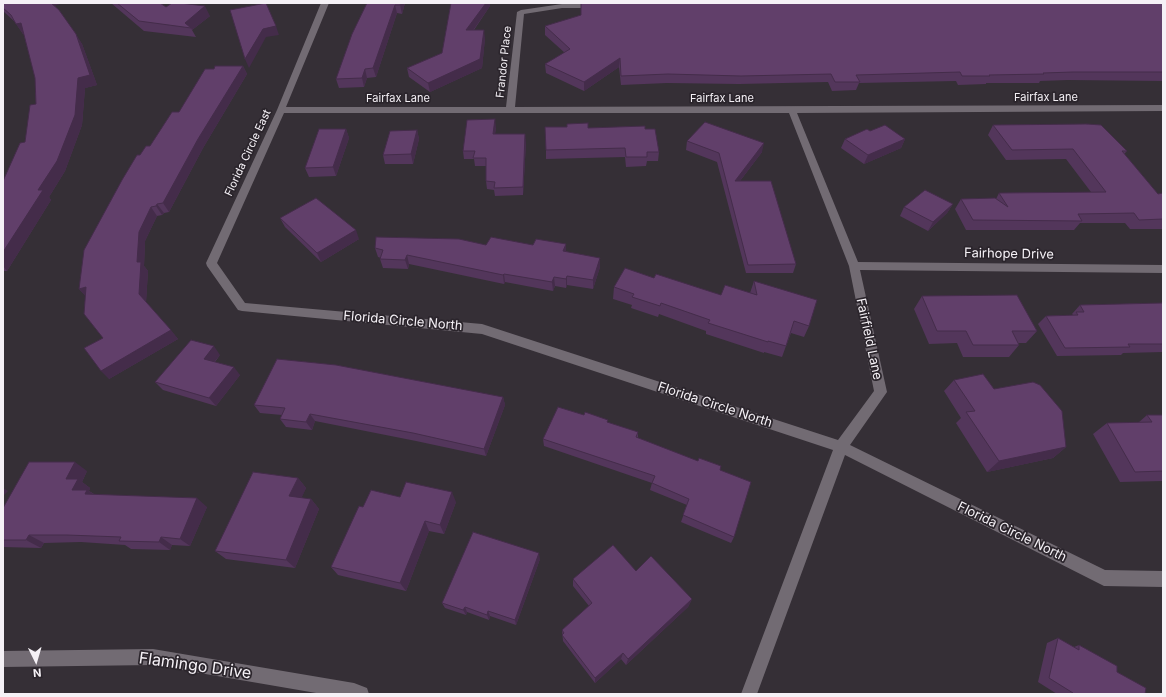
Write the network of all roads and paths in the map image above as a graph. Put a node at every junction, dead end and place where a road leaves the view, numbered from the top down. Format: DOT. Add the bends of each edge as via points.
graph roads {
  1 [pos="325,3"];
  2 [pos="601,6"];
  3 [pos="1163,108"];
  4 [pos="281,110"];
  5 [pos="510,110"];
  6 [pos="792,110"];
  7 [pos="854,266"];
  8 [pos="1163,269"];
  9 [pos="242,307"];
  10 [pos="841,447"];
  11 [pos="1163,579"];
  12 [pos="3,659"];
  13 [pos="361,694"];
  14 [pos="749,694"];
  1 -- 4 [label="street, Florida Circle East"];
  2 -- 5 [label="street, Frandor Place" via="562,6 521,12"];
  3 -- 6 [label="street, Fairfax Lane"];
  4 -- 5 [label="street, Fairfax Lane"];
  4 -- 9 [label="street, Florida Circle East" via="211,263"];
  5 -- 6 [label="street, Fairfax Lane"];
  6 -- 7 [label="street, Fairfield Lane"];
  7 -- 8 [label="street, Fairhope Drive"];
  7 -- 10 [label="street, Fairfield Lane" via="881,392"];
  9 -- 10 [label="street, Florida Circle North" via="482,329"];
  10 -- 11 [label="street, Florida Circle North" via="1104,578"];
  10 -- 14 [label="street, Fairfield Lane"];
  12 -- 13 [label="street, Flamingo Drive" via="152,657 354,690"];
}
